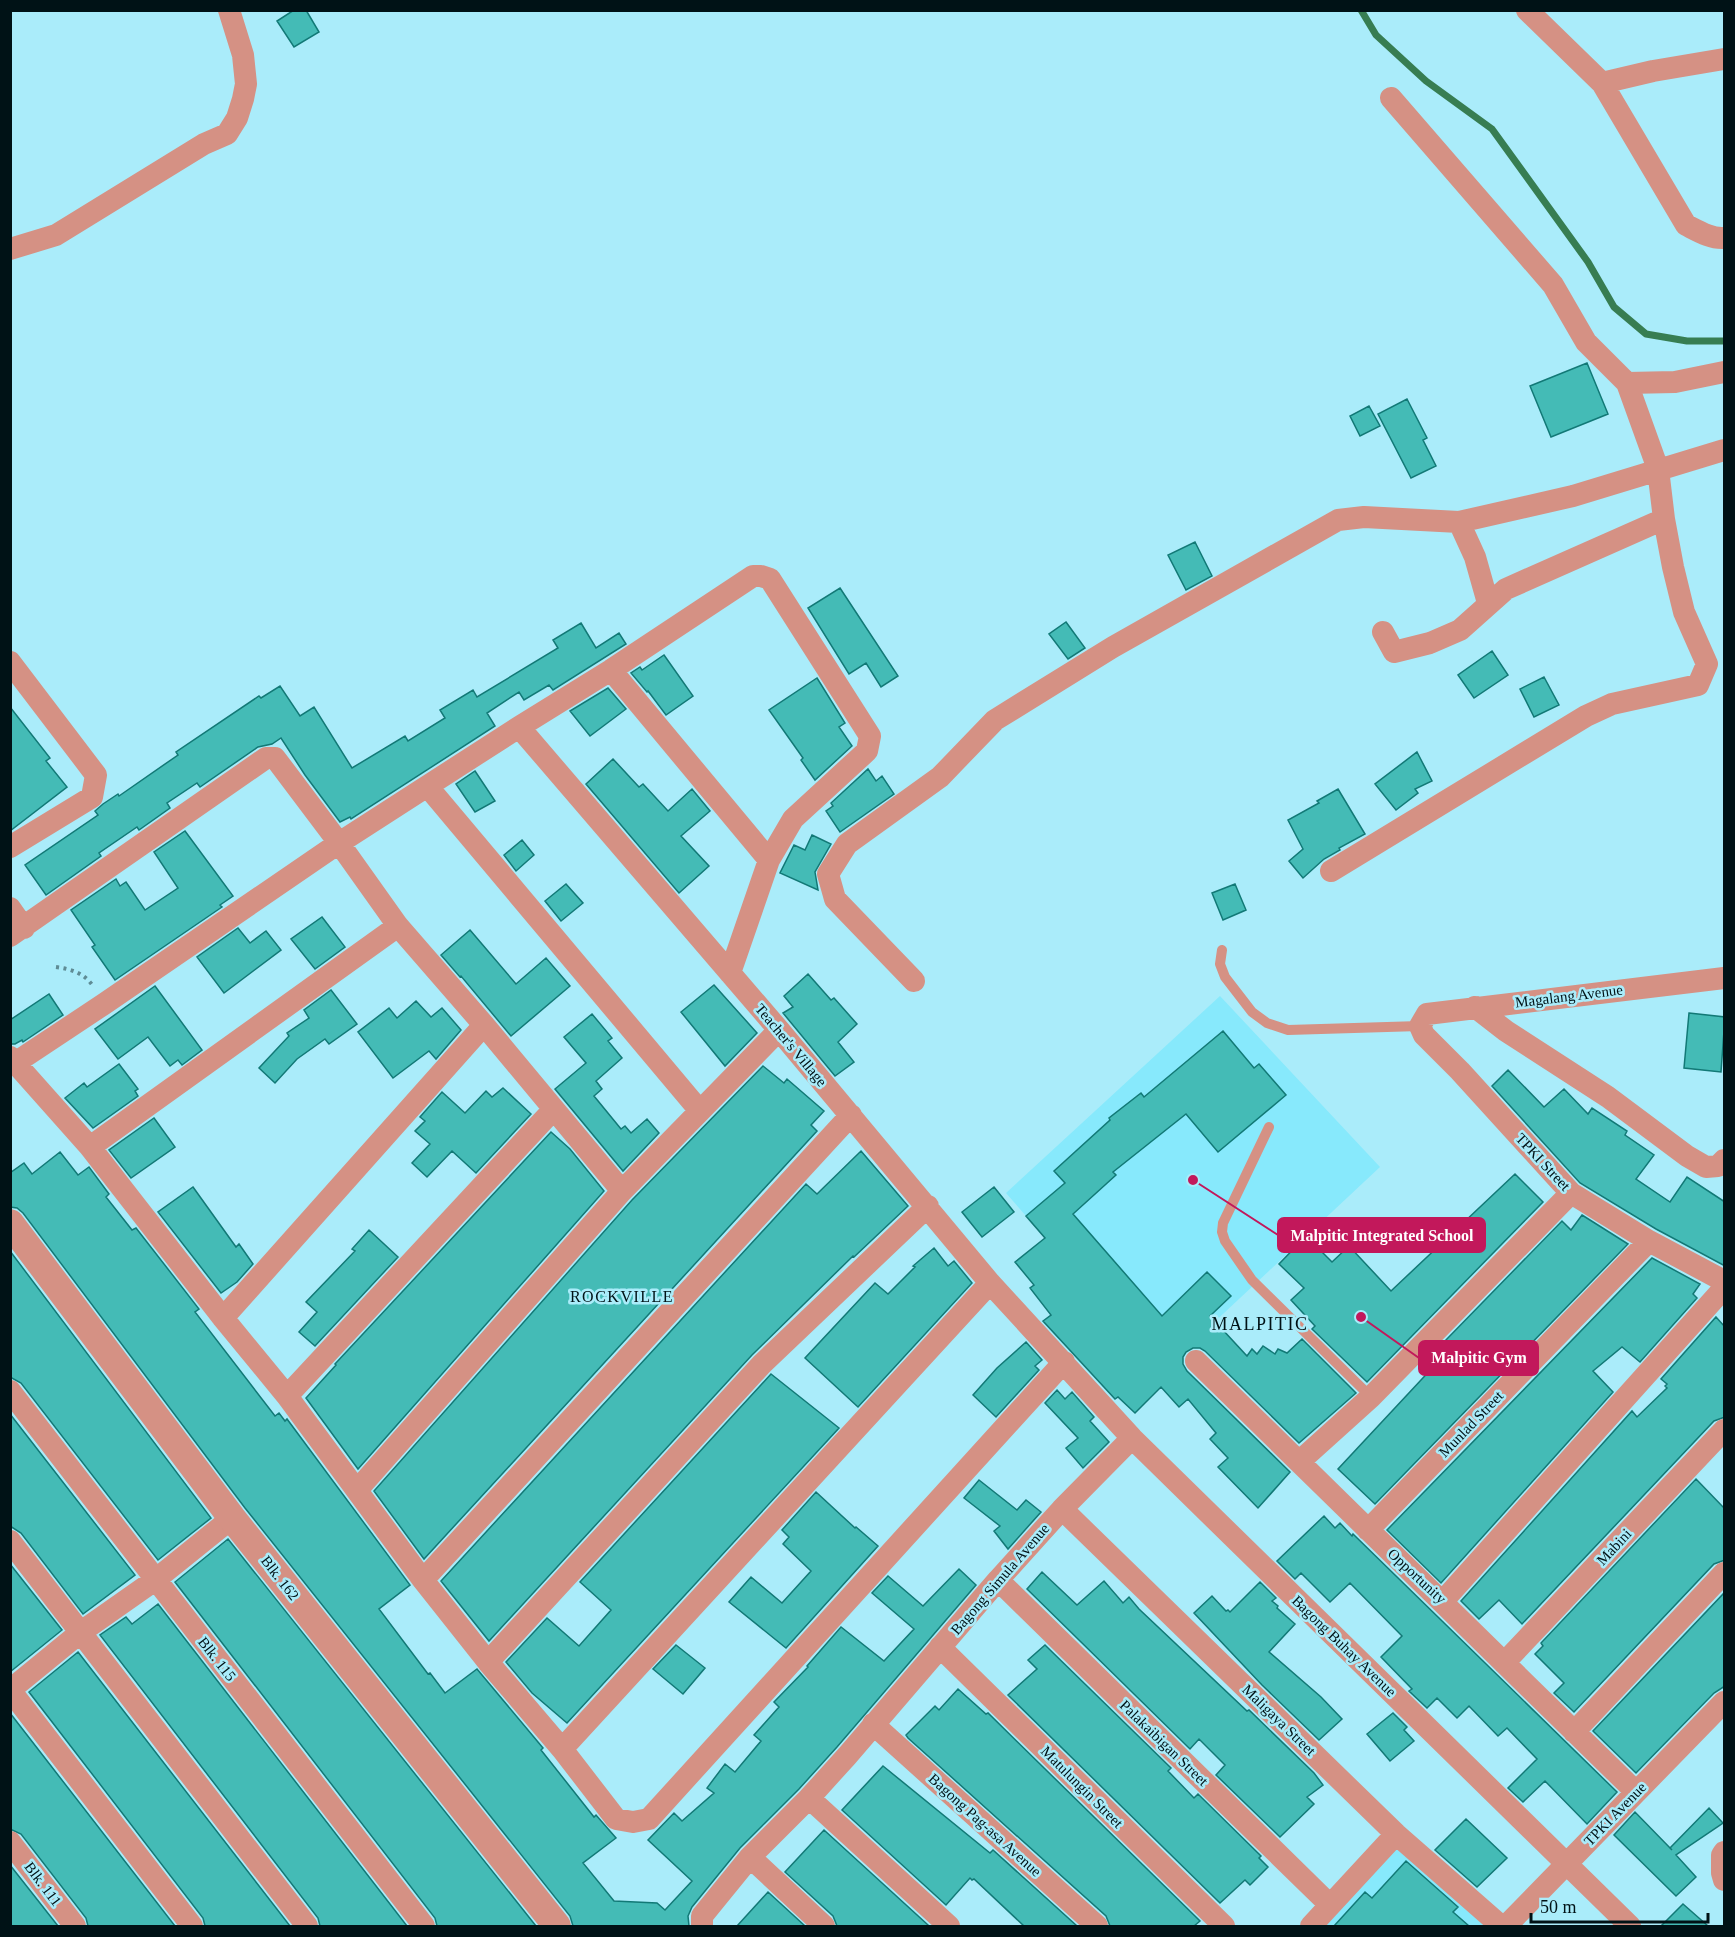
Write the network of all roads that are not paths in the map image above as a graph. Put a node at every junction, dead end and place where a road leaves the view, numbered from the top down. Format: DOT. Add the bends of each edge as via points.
graph roads {
  1 [pos="229,10"];
  2 [pos="1527,10"];
  3 [pos="1725,59"];
  4 [pos="1602,83"];
  5 [pos="1392,98"];
  6 [pos="1725,238"];
  7 [pos="10,249"];
  8 [pos="1725,372"];
  9 [pos="1627,383"];
  10 [pos="1725,450"];
  11 [pos="1658,469"];
  12 [pos="1665,519"];
  13 [pos="1459,522"];
  14 [pos="1488,603"];
  15 [pos="1383,632"];
  16 [pos="10,662"];
  17 [pos="611,670"];
  18 [pos="519,727"];
  19 [pos="428,787"];
  20 [pos="339,843"];
  21 [pos="10,847"];
  22 [pos="769,860"];
  23 [pos="1331,871"];
  24 [pos="10,908"];
  25 [pos="398,926"];
  26 [pos="17,932"];
  27 [pos="1222,950"];
  28 [pos="730,973"];
  29 [pos="1725,978"];
  30 [pos="914,981"];
  31 [pos="1475,1007"];
  32 [pos="484,1025"];
  33 [pos="1420,1026"];
  34 [pos="779,1030"];
  35 [pos="13,1060"];
  36 [pos="553,1110"];
  37 [pos="700,1111"];
  38 [pos="851,1115"];
  39 [pos="1269,1126"];
  40 [pos="90,1147"];
  41 [pos="1725,1160"];
  42 [pos="622,1191"];
  43 [pos="1571,1192"];
  44 [pos="928,1206"];
  45 [pos="10,1223"];
  46 [pos="1648,1241"];
  47 [pos="1725,1281"];
  48 [pos="990,1283"];
  49 [pos="1725,1288"];
  50 [pos="223,1318"];
  51 [pos="1196,1361"];
  52 [pos="1064,1362"];
  53 [pos="10,1391"];
  54 [pos="287,1396"];
  55 [pos="1371,1397"];
  56 [pos="1725,1430"];
  57 [pos="1132,1438"];
  58 [pos="1300,1461"];
  59 [pos="358,1490"];
  60 [pos="1062,1509"];
  61 [pos="232,1518"];
  62 [pos="1368,1530"];
  63 [pos="10,1541"];
  64 [pos="1725,1573"];
  65 [pos="155,1580"];
  66 [pos="423,1580"];
  67 [pos="998,1580"];
  68 [pos="1443,1600"];
  69 [pos="81,1632"];
  70 [pos="940,1647"];
  71 [pos="488,1662"];
  72 [pos="1504,1663"];
  73 [pos="10,1690"];
  74 [pos="1725,1702"];
  75 [pos="873,1724"];
  76 [pos="1574,1732"];
  77 [pos="562,1749"];
  78 [pos="1636,1792"];
  79 [pos="809,1798"];
  80 [pos="1396,1834"];
  81 [pos="10,1842"];
  82 [pos="1725,1852"];
  83 [pos="750,1857"];
  84 [pos="1567,1864"];
  85 [pos="1725,1880"];
  86 [pos="1330,1905"];
  87 [pos="75,1926"];
  88 [pos="192,1926"];
  89 [pos="307,1926"];
  90 [pos="424,1926"];
  91 [pos="557,1926"];
  92 [pos="702,1926"];
  93 [pos="824,1926"];
  94 [pos="949,1926"];
  95 [pos="1097,1926"];
  96 [pos="1224,1926"];
  97 [pos="1311,1926"];
  98 [pos="1501,1926"];
  99 [pos="1506,1926"];
  100 [pos="1630,1926"];
  1 -- 7 [label="street" via="242,47 246,84 237,118 227,134 204,144 56,235"];
  2 -- 4 [label="street"];
  3 -- 4 [label="street"];
  4 -- 6 [label="street" via="1686,225 1700,233"];
  5 -- 9 [label="street" via="1553,285 1586,342"];
  8 -- 9 [label="street" via="1675,382"];
  9 -- 11 [label="street"];
  10 -- 11 [label="street"];
  11 -- 12 [label="street"];
  11 -- 13 [label="street" via="1573,496"];
  12 -- 14 [label="street" via="1506,590"];
  12 -- 23 [label="street" via="1684,612 1707,664 1698,685 1612,704 1586,716"];
  13 -- 14 [label="street" via="1475,556"];
  13 -- 30 [label="street" via="1364,517 1338,520 1113,647 995,720 940,777 847,844 828,874 835,899"];
  14 -- 15 [label="street" via="1460,630 1409,650 1394,652"];
  16 -- 21 [label="street" via="96,775 92,797"];
  17 -- 18 [label="street"];
  17 -- 22 [label="street"];
  17 -- 22 [label="street" via="753,576 770,579 870,736 870,743 867,751 793,819"];
  18 -- 19 [label="street"];
  18 -- 28 [label="street, Teacher's Village"];
  19 -- 20 [label="street"];
  19 -- 37 [label="street"];
  20 -- 25 [label="street"];
  20 -- 26 [label="street" via="281,764 275,758 266,758"];
  20 -- 35 [label="street" via="104,1004"];
  22 -- 28 [label="street"];
  24 -- 26 [label="street"];
  25 -- 32 [label="street"];
  25 -- 40 [label="street"];
  27 -- 33 [label="lane" via="1220,964 1225,977 1252,1012 1267,1023 1288,1030"];
  28 -- 34 [label="street, Teacher's Village"];
  29 -- 31 [label="street, Magalang Avenue"];
  31 -- 33 [label="street, Magalang Avenue" via="1427,1014"];
  31 -- 41 [label="street" via="1687,1156 1706,1167 1718,1166"];
  32 -- 36 [label="street"];
  32 -- 50 [label="street"];
  33 -- 43 [label="street, TPKI Street" via="1424,1035"];
  34 -- 37 [label="street"];
  34 -- 38 [label="street, Teacher's Village"];
  35 -- 40 [label="street"];
  36 -- 42 [label="street"];
  36 -- 54 [label="street"];
  37 -- 42 [label="street"];
  38 -- 44 [label="street, Teacher's Village"];
  38 -- 66 [label="street"];
  39 -- 55 [label="lane" via="1223,1223 1225,1241 1252,1280"];
  40 -- 50 [label="street"];
  42 -- 59 [label="street"];
  43 -- 46 [label="street, TPKI Street"];
  43 -- 55 [label="street"];
  44 -- 48 [label="street, Teacher's Village"];
  44 -- 71 [label="street" via="762,1364"];
  45 -- 61 [label="street, Blk. 162"];
  46 -- 47 [label="street, TPKI Street"];
  46 -- 62 [label="street, Munlad Street"];
  48 -- 52 [label="street, Teacher's Village"];
  48 -- 77 [label="street"];
  49 -- 68 [label="street"];
  50 -- 54 [label="street"];
  51 -- 58 [label="street, Opportunity"];
  52 -- 57 [label="street, Bagong Buhay Avenue"];
  52 -- 77 [label="street" via="649,1819 616,1819"];
  53 -- 65 [label="street, Blk. 115"];
  54 -- 59 [label="street"];
  55 -- 58 [label="street"];
  56 -- 72 [label="street, Mabini"];
  57 -- 60 [label="street, Bagong Simula Avenue"];
  57 -- 84 [label="street, Bagong Buhay Avenue"];
  58 -- 62 [label="street, Opportunity"];
  59 -- 66 [label="street"];
  60 -- 67 [label="street, Bagong Simula Avenue"];
  60 -- 80 [label="street, Maligaya Street"];
  61 -- 65 [label="street"];
  61 -- 91 [label="street, Blk. 162"];
  62 -- 68 [label="street, Opportunity"];
  63 -- 69 [label="street"];
  64 -- 76 [label="street"];
  65 -- 69 [label="street"];
  65 -- 90 [label="street, Blk. 115"];
  66 -- 71 [label="street"];
  67 -- 70 [label="street, Bagong Simula Avenue"];
  67 -- 86 [label="street, Palakaibigan Street"];
  68 -- 72 [label="street, Opportunity"];
  69 -- 73 [label="street"];
  69 -- 89 [label="street"];
  70 -- 75 [label="street, Bagong Simula Avenue"];
  70 -- 96 [label="street, Matulungin Street"];
  71 -- 77 [label="street"];
  72 -- 76 [label="street, Opportunity"];
  73 -- 88 [label="street"];
  74 -- 78 [label="street, TPKI Avenue"];
  75 -- 79 [label="street, Bagong Simula Avenue"];
  75 -- 95 [label="street, Bagong Pag-asa Avenue"];
  76 -- 78 [label="street, Opportunity"];
  78 -- 84 [label="street, TPKI Avenue"];
  79 -- 83 [label="street, Bagong Simula Avenue"];
  79 -- 94 [label="street"];
  80 -- 86 [label="street"];
  80 -- 98 [label="street, Maligaya Street"];
  81 -- 87 [label="street, Blk. 111"];
  82 -- 85 [label="street"];
  83 -- 92 [label="street, Bagong Simula Avenue" via="702,1916"];
  83 -- 93 [label="street"];
  84 -- 99 [label="street, TPKI Avenue"];
  84 -- 100 [label="street, Bagong Buhay Avenue"];
  86 -- 97 [label="street"];
}
